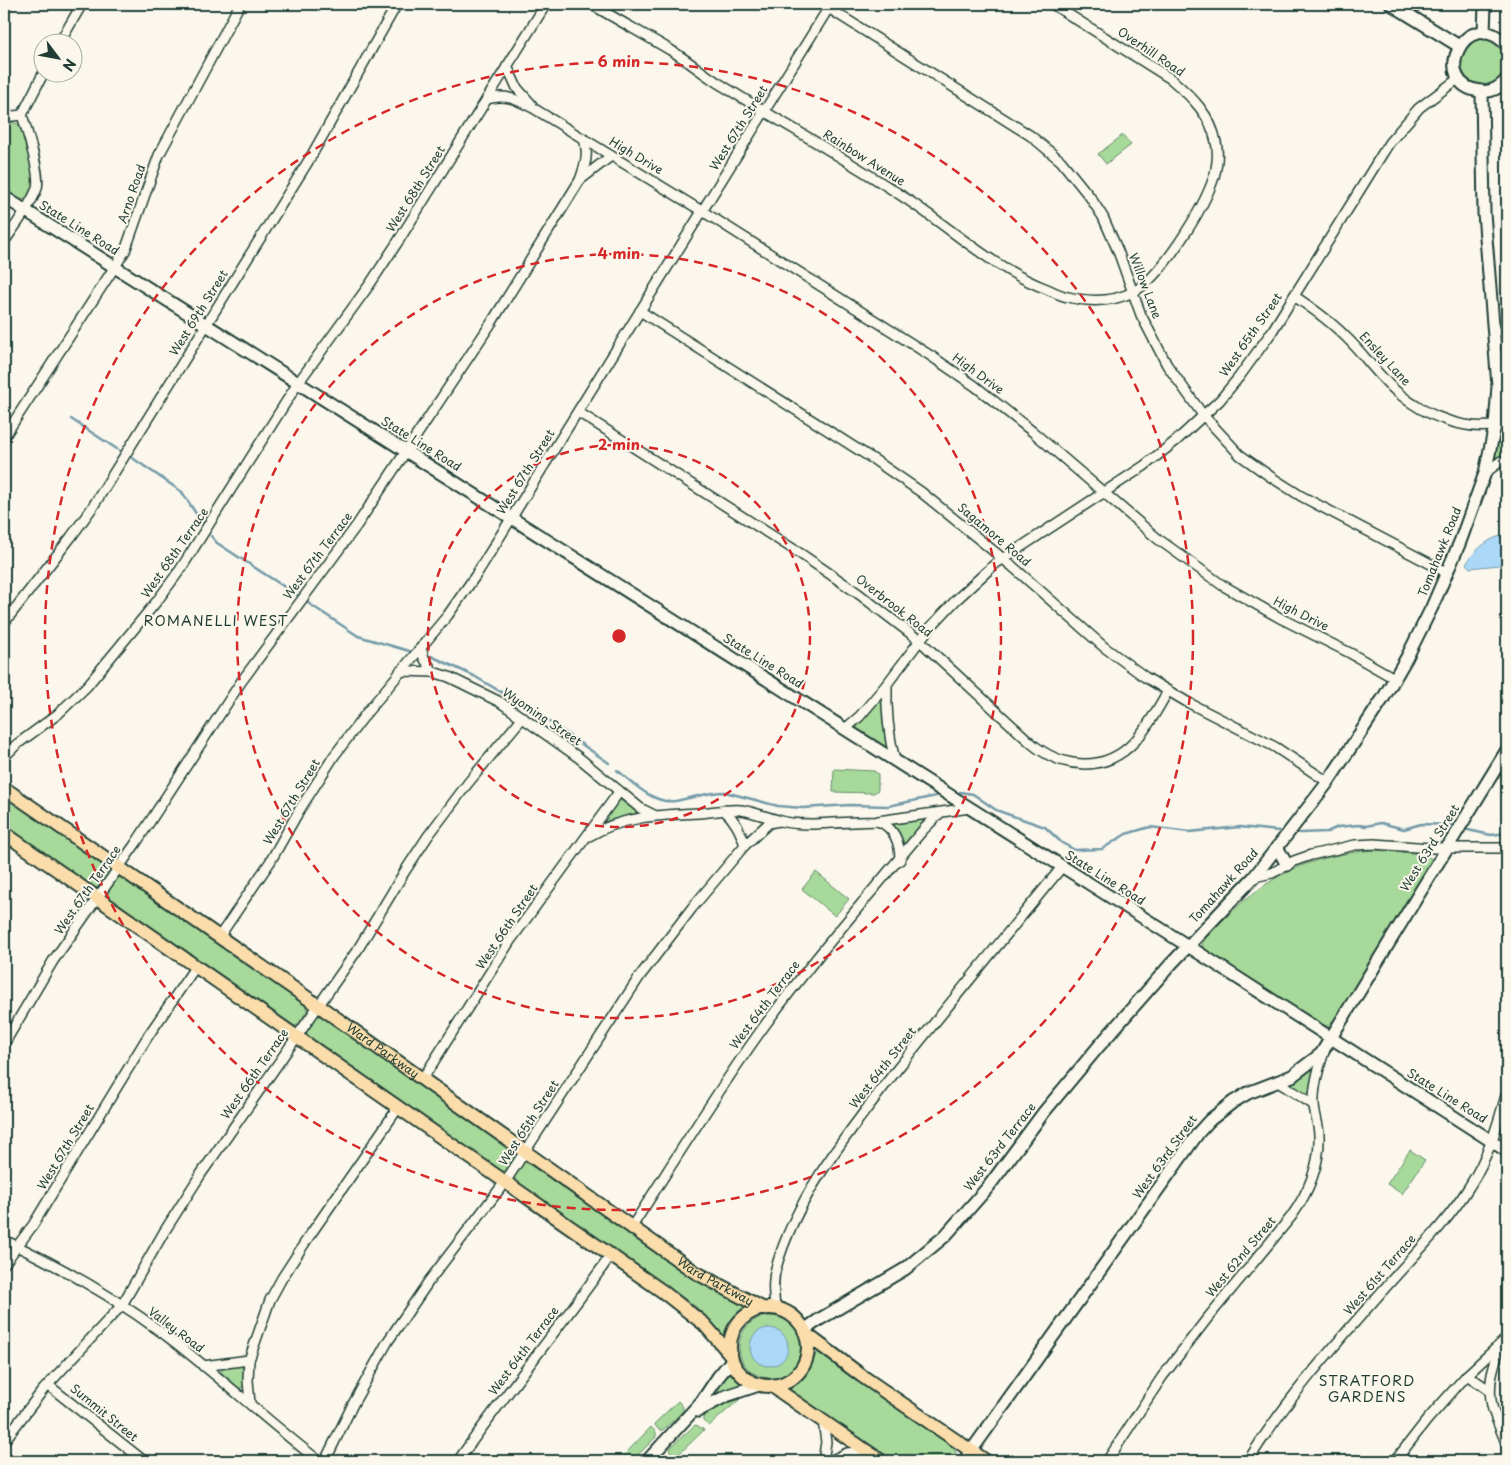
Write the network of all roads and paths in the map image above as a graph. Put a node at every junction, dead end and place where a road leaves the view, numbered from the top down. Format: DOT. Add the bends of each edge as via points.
graph roads {
  1 [pos="82,4"];
  2 [pos="240,4"];
  3 [pos="397,4"];
  4 [pos="546,4"];
  5 [pos="591,4"];
  6 [pos="1052,4"];
  7 [pos="1391,4"];
  8 [pos="1484,4"];
  9 [pos="827,5"];
  10 [pos="66,32"];
  11 [pos="1484,33"];
  12 [pos="1507,45"];
  13 [pos="1459,46"];
  14 [pos="507,66"];
  15 [pos="1459,78"];
  16 [pos="1507,79"];
  17 [pos="39,82"];
  18 [pos="1503,90"];
  19 [pos="1482,92"];
  20 [pos="487,99"];
  21 [pos="533,108"];
  22 [pos="764,111"];
  23 [pos="22,115"];
  24 [pos="4,117"];
  25 [pos="584,139"];
  26 [pos="611,156"];
  27 [pos="580,180"];
  28 [pos="4,197"];
  29 [pos="25,210"];
  30 [pos="702,211"];
  31 [pos="4,242"];
  32 [pos="115,266"];
  33 [pos="1133,292"];
  34 [pos="1294,296"];
  35 [pos="640,311"];
  36 [pos="206,324"];
  37 [pos="298,383"];
  38 [pos="1498,386"];
  39 [pos="578,412"];
  40 [pos="1507,412"];
  41 [pos="1203,415"];
  42 [pos="1507,423"];
  43 [pos="1495,426"];
  44 [pos="4,437"];
  45 [pos="406,451"];
  46 [pos="1507,461"];
  47 [pos="1485,473"];
  48 [pos="1104,492"];
  49 [pos="512,518"];
  50 [pos="1004,559"];
  51 [pos="1446,572"];
  52 [pos="4,623"];
  53 [pos="919,640"];
  54 [pos="422,648"];
  55 [pos="400,671"];
  56 [pos="434,672"];
  57 [pos="1394,678"];
  58 [pos="887,684"];
  59 [pos="1168,691"];
  60 [pos="523,717"];
  61 [pos="845,729"];
  62 [pos="1507,750"];
  63 [pos="4,757"];
  64 [pos="895,762"];
  65 [pos="1328,782"];
  66 [pos="4,788"];
  67 [pos="619,792"];
  68 [pos="970,808"];
  69 [pos="724,810"];
  70 [pos="940,812"];
  71 [pos="654,816"];
  72 [pos="779,821"];
  73 [pos="878,821"];
  74 [pos="4,833"];
  75 [pos="584,839"];
  76 [pos="745,845"];
  77 [pos="1277,847"];
  78 [pos="1447,848"];
  79 [pos="1507,848"];
  80 [pos="900,860"];
  81 [pos="1287,865"];
  82 [pos="1062,867"];
  83 [pos="119,868"];
  84 [pos="1254,877"];
  85 [pos="97,899"];
  86 [pos="219,937"];
  87 [pos="1188,946"];
  88 [pos="196,966"];
  89 [pos="319,1006"];
  90 [pos="296,1037"];
  91 [pos="1328,1041"];
  92 [pos="4,1044"];
  93 [pos="422,1080"];
  94 [pos="1278,1082"];
  95 [pos="1507,1092"];
  96 [pos="1314,1105"];
  97 [pos="398,1108"];
  98 [pos="1491,1141"];
  99 [pos="1507,1151"];
  100 [pos="525,1152"];
  101 [pos="505,1182"];
  102 [pos="631,1228"];
  103 [pos="4,1240"];
  104 [pos="18,1246"];
  105 [pos="611,1255"];
  106 [pos="4,1264"];
  107 [pos="122,1305"];
  108 [pos="769,1309"];
  109 [pos="805,1332"];
  110 [pos="1504,1341"];
  111 [pos="731,1358"];
  112 [pos="249,1360"];
  113 [pos="203,1366"];
  114 [pos="1467,1375"];
  115 [pos="48,1385"];
  116 [pos="759,1385"];
  117 [pos="772,1386"];
  118 [pos="1489,1390"];
  119 [pos="250,1404"];
  120 [pos="823,1421"];
  121 [pos="683,1423"];
  122 [pos="4,1441"];
  123 [pos="1507,1446"];
  124 [pos="866,1451"];
  125 [pos="967,1456"];
  126 [pos="144,1461"];
  127 [pos="319,1461"];
  128 [pos="325,1461"];
  129 [pos="458,1461"];
  130 [pos="647,1461"];
  131 [pos="823,1461"];
  132 [pos="830,1461"];
  133 [pos="881,1461"];
  134 [pos="986,1461"];
  135 [pos="1107,1461"];
  136 [pos="1248,1461"];
  137 [pos="1395,1461"];
  1 -- 10 [label="street"];
  2 -- 32 [label="street, Arno Road" via="159,155 128,244"];
  3 -- 36 [label="street, West 69th Street" via="309,160"];
  4 -- 14 [label="street, West 68th Street"];
  5 -- 22 [label="street, Rainbow Avenue" via="672,51"];
  6 -- 33 [label="street, Overhill Road" via="1177,84 1202,109 1216,141 1218,161 1202,204 1156,274"];
  7 -- 13 [label="main road"];
  8 -- 11 [label="main road"];
  9 -- 22 [label="street, West 67th Street"];
  9 -- 33 [label="street, Willow Lane" via="1032,136 1061,161 1103,217"];
  11 -- 12 [label="main road" via="1493,34"];
  11 -- 13 [label="main road" via="1474,34"];
  13 -- 15 [label="main road" via="1454,62"];
  14 -- 20 [label="street, West 68th Street"];
  14 -- 21 [label="street, High Drive" via="517,88"];
  15 -- 19 [label="main road" via="1473,90"];
  15 -- 34 [label="street, West 65th Street" via="1433,96 1401,127"];
  16 -- 18 [label="main road"];
  17 -- 23 [label="street"];
  18 -- 19 [label="main road"];
  19 -- 38 [label="main road, Tomahawk Road" via="1484,213"];
  20 -- 21 [label="street, High Drive" via="499,96 514,98"];
  20 -- 37 [label="street, West 68th Street" via="370,284"];
  21 -- 25 [label="street, High Drive"];
  22 -- 30 [label="street, West 67th Street"];
  22 -- 33 [label="street, Rainbow Avenue" via="905,198 1008,271 1032,284 1067,297 1109,300"];
  23 -- 24 [label="street"];
  23 -- 29 [label="street" via="38,176 37,188"];
  25 -- 26 [label="street, High Drive"];
  25 -- 27 [label="street, West 67th Terrace" via="586,160"];
  26 -- 27 [label="street, West 67th Terrace"];
  26 -- 30 [label="street, High Drive"];
  27 -- 45 [label="street, West 67th Terrace" via="492,322"];
  28 -- 29 [label="main road, State Line Road"];
  29 -- 31 [label="street"];
  29 -- 32 [label="main road, State Line Road"];
  30 -- 35 [label="street, West 67th Street"];
  30 -- 48 [label="street, High Drive" via="960,376 1034,432"];
  32 -- 36 [label="main road, State Line Road"];
  32 -- 44 [label="street, Arno Road"];
  33 -- 41 [label="street, Willow Lane" via="1156,345"];
  34 -- 41 [label="street, West 65th Street" via="1257,353 1220,400"];
  34 -- 43 [label="street, Ensley Lane" via="1344,335 1396,392 1412,404 1441,419 1460,424"];
  35 -- 39 [label="street, West 67th Street"];
  35 -- 50 [label="street, Sagamore Road" via="876,461 952,516"];
  36 -- 37 [label="main road, State Line Road"];
  36 -- 52 [label="street, West 69th Street" via="92,508"];
  37 -- 45 [label="main road, State Line Road"];
  37 -- 63 [label="street, West 68th Terrace" via="203,537 158,601 88,686"];
  38 -- 40 [label="street"];
  38 -- 43 [label="main road, Tomahawk Road"];
  39 -- 49 [label="street, West 67th Street"];
  39 -- 53 [label="street, Overbrook Road" via="801,554"];
  41 -- 48 [label="street, West 65th Street" via="1161,453"];
  41 -- 51 [label="street, Willow Lane" via="1240,455 1271,477 1313,503"];
  42 -- 43 [label="street"];
  43 -- 47 [label="main road, Tomahawk Road"];
  45 -- 49 [label="main road, State Line Road"];
  45 -- 83 [label="street, West 67th Terrace" via="352,532 241,682"];
  46 -- 47 [label="street" via="1501,461"];
  47 -- 51 [label="main road, Tomahawk Road"];
  48 -- 50 [label="street, West 65th Street"];
  48 -- 57 [label="street, High Drive" via="1158,539 1222,584"];
  49 -- 54 [label="street, West 67th Street" via="448,615"];
  49 -- 61 [label="main road, State Line Road"];
  50 -- 53 [label="street, West 65th Street" via="956,600"];
  50 -- 59 [label="street, Sagamore Road" via="1104,647"];
  51 -- 57 [label="main road, Tomahawk Road" via="1423,626"];
  53 -- 58 [label="street, West 65th Street"];
  53 -- 59 [label="street, Overbrook Road" via="1040,751 1070,763 1101,762 1128,748 1143,732"];
  54 -- 55 [label="street, West 67th Street"];
  54 -- 56 [label="street" via="424,658"];
  55 -- 56 [label="street, Wyoming Street"];
  55 -- 86 [label="street, West 67th Street" via="334,756 270,862"];
  56 -- 60 [label="street, Wyoming Street" via="500,702"];
  57 -- 65 [label="main road, Tomahawk Road"];
  58 -- 61 [label="street, West 65th Street"];
  58 -- 64 [label="street" via="886,701"];
  59 -- 65 [label="street, Sagamore Road" via="1275,747"];
  60 -- 67 [label="street, Wyoming Street"];
  60 -- 89 [label="street, West 66th Terrace" via="428,836"];
  61 -- 64 [label="main road, State Line Road"];
  62 -- 78 [label="main road, West 63rd Street"];
  64 -- 68 [label="main road, State Line Road"];
  65 -- 77 [label="main road, Tomahawk Road"];
  66 -- 83 [label="main road, Ward Parkway"];
  67 -- 71 [label="street, Wyoming Street"];
  67 -- 75 [label="street, West 66th Street"];
  68 -- 70 [label="street"];
  68 -- 82 [label="main road, State Line Road"];
  69 -- 71 [label="street"];
  69 -- 72 [label="street" via="742,810"];
  69 -- 76 [label="street" via="739,828"];
  70 -- 73 [label="street"];
  70 -- 80 [label="street, West 64th Terrace"];
  71 -- 75 [label="street" via="612,825"];
  72 -- 73 [label="street" via="834,824"];
  72 -- 76 [label="street, West 65th Street" via="769,823"];
  73 -- 80 [label="street" via="896,836"];
  74 -- 85 [label="main road"];
  75 -- 93 [label="street, West 66th Street" via="510,941"];
  76 -- 100 [label="street, West 65th Street" via="640,976"];
  77 -- 81 [label="main road"];
  77 -- 84 [label="main road, Tomahawk Road"];
  78 -- 79 [label="street"];
  78 -- 81 [label="street" via="1355,845 1312,855"];
  78 -- 91 [label="main road, West 63rd Street"];
  80 -- 102 [label="street, West 64th Terrace" via="809,967 765,1025"];
  81 -- 84 [label="street"];
  82 -- 87 [label="main road, State Line Road"];
  82 -- 108 [label="street, West 64th Street" via="931,1026 827,1163 783,1247 775,1270"];
  83 -- 85 [label="street, West 67th Terrace"];
  83 -- 86 [label="main road, Ward Parkway"];
  84 -- 87 [label="main road, Tomahawk Road"];
  85 -- 88 [label="main road"];
  85 -- 92 [label="street, West 67th Terrace" via="53,961"];
  86 -- 89 [label="main road, Ward Parkway"];
  87 -- 91 [label="main road, State Line Road"];
  87 -- 109 [label="main road, West 63rd Terrace" via="1099,1046 989,1186 945,1236 905,1270 820,1318"];
  88 -- 90 [label="main road"];
  88 -- 104 [label="street, West 67th Street" via="148,1036"];
  89 -- 90 [label="street, West 66th Terrace"];
  89 -- 93 [label="main road, Ward Parkway"];
  90 -- 97 [label="main road"];
  90 -- 107 [label="street, West 66th Terrace" via="201,1174"];
  91 -- 94 [label="main road, West 63rd Street" via="1312,1062"];
  91 -- 96 [label="street, West 62nd Street"];
  91 -- 98 [label="main road, State Line Road"];
  93 -- 100 [label="main road, Ward Parkway"];
  94 -- 96 [label="street"];
  94 -- 125 [label="main road, West 63rd Street" via="1233,1102 1199,1132"];
  95 -- 98 [label="street, West 61st Terrace"];
  96 -- 135 [label="street, West 62nd Street" via="1319,1135 1318,1157 1312,1181 1301,1203 1162,1377"];
  97 -- 101 [label="main road"];
  97 -- 112 [label="street" via="282,1278 270,1300"];
  98 -- 99 [label="main road, State Line Road"];
  98 -- 136 [label="street, West 61st Terrace" via="1469,1187 1450,1215 1315,1368"];
  100 -- 101 [label="street, West 65th Street"];
  100 -- 102 [label="main road, Ward Parkway"];
  101 -- 105 [label="main road"];
  101 -- 128 [label="street, West 65th Street" via="429,1281 388,1341"];
  102 -- 108 [label="main road, Ward Parkway" via="695,1272"];
  103 -- 104 [label="street, Valley Road"];
  104 -- 106 [label="street, West 67th Street"];
  104 -- 107 [label="street, Valley Road"];
  105 -- 111 [label="main road" via="704,1324"];
  105 -- 129 [label="street, West 64th Terrace"];
  107 -- 113 [label="street, Valley Road"];
  107 -- 115 [label="street, West 66th Terrace"];
  108 -- 109 [label="main road" via="792,1316"];
  108 -- 111 [label="main road" via="754,1312 737,1325 731,1340"];
  109 -- 117 [label="main road" via="808,1348 801,1369 784,1384"];
  109 -- 125 [label="main road"];
  110 -- 114 [label="street"];
  110 -- 118 [label="street" via="1493,1367"];
  111 -- 116 [label="main road" via="744,1377"];
  111 -- 121 [label="main road" via="702,1402"];
  112 -- 113 [label="street"];
  112 -- 119 [label="street"];
  113 -- 119 [label="street, Valley Road"];
  114 -- 118 [label="street"];
  114 -- 137 [label="street"];
  115 -- 122 [label="street, West 66th Terrace"];
  115 -- 126 [label="street, Summit Street"];
  116 -- 117 [label="main road"];
  116 -- 121 [label="main road" via="712,1403"];
  117 -- 120 [label="main road"];
  118 -- 123 [label="street"];
  119 -- 127 [label="street, Valley Road"];
  120 -- 124 [label="main road"];
  120 -- 131 [label="street" via="826,1442"];
  121 -- 130 [label="main road"];
  124 -- 132 [label="street" via="847,1453"];
  124 -- 133 [label="main road"];
  125 -- 134 [label="main road"];
}
